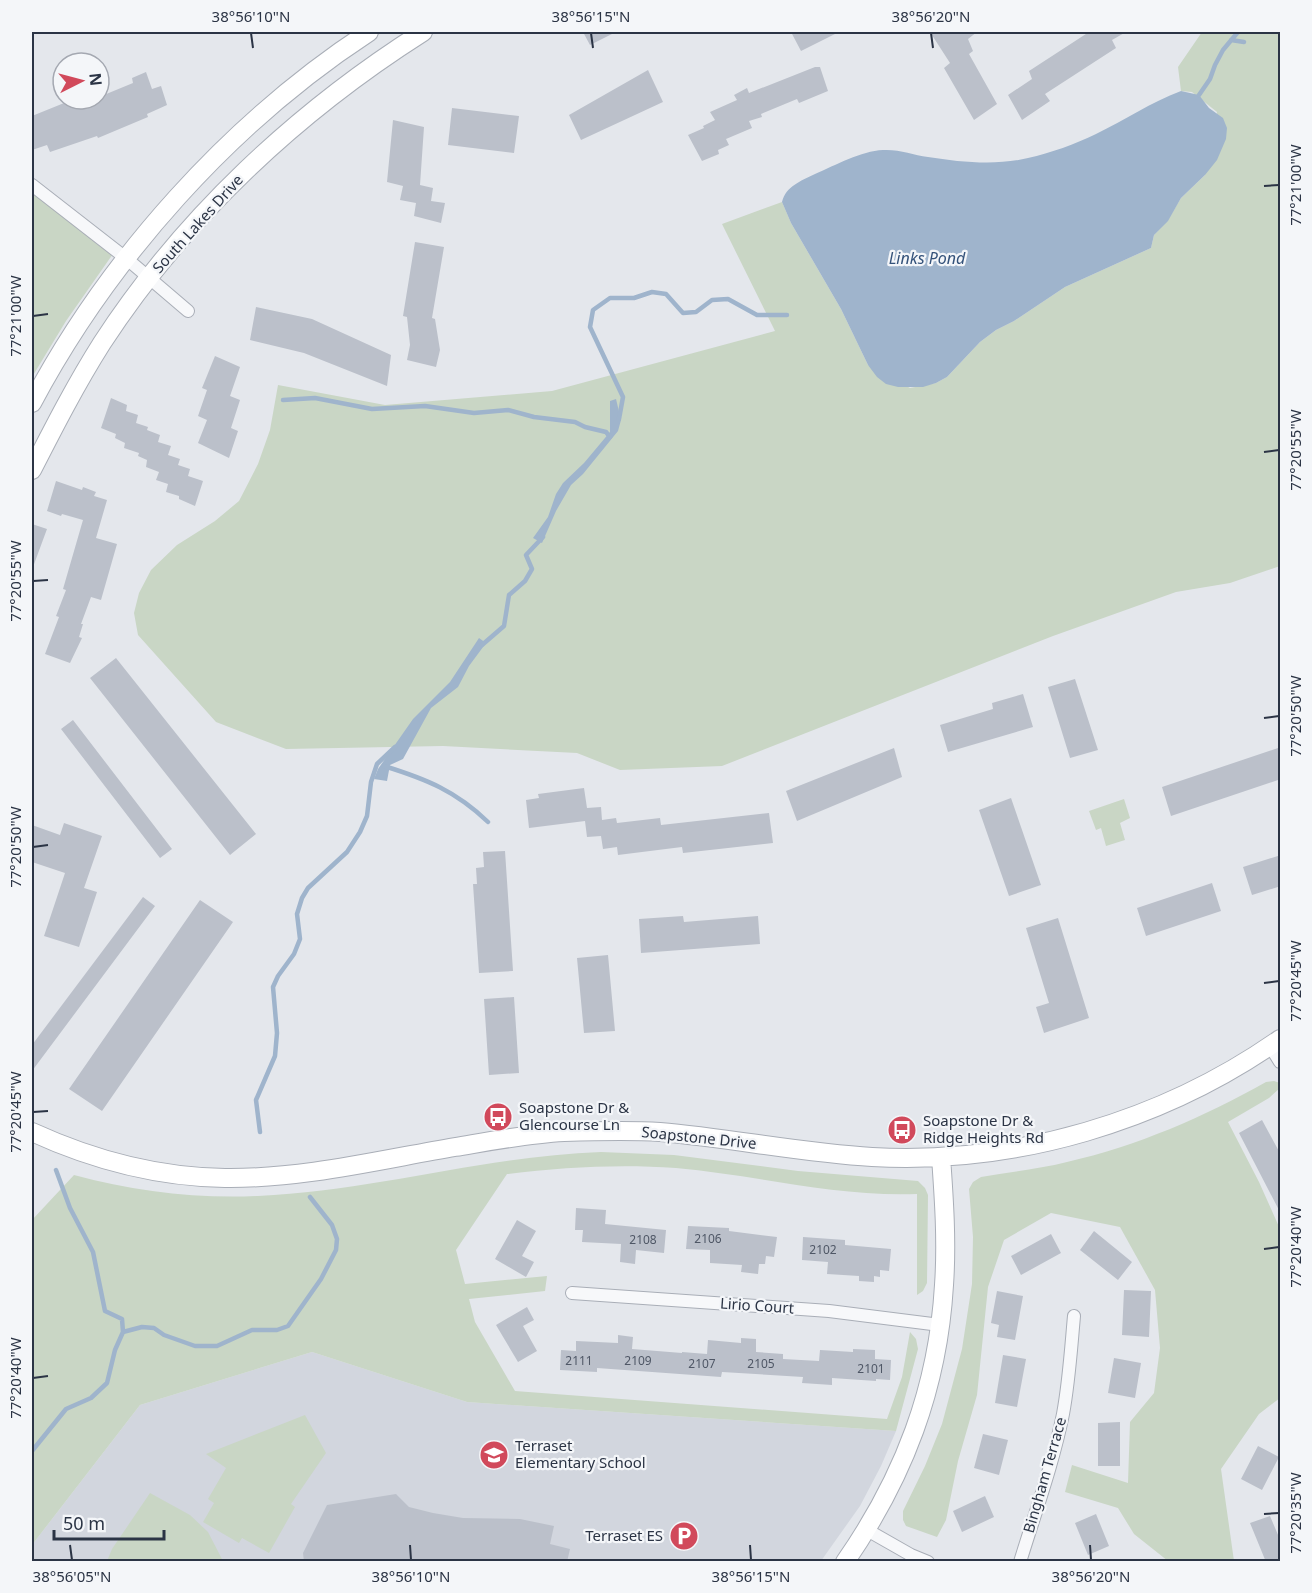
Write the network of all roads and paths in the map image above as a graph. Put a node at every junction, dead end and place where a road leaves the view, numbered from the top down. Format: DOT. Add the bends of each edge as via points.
graph roads {
  1 [pos="369,32"];
  2 [pos="423,32"];
  3 [pos="32,185"];
  4 [pos="127,259"];
  5 [pos="150,279"];
  6 [pos="188,311"];
  7 [pos="32,404"];
  8 [pos="32,470"];
  9 [pos="1277,1049"];
  10 [pos="32,1132"];
  11 [pos="941,1157"];
  12 [pos="572,1293"];
  13 [pos="1074,1316"];
  14 [pos="940,1325"];
  15 [pos="867,1530"];
  16 [pos="845,1562"];
  17 [pos="928,1562"];
  18 [pos="1020,1562"];
  1 -- 4 [label="street, South Lakes Drive" via="309,74 240,135 168,207"];
  2 -- 5 [label="street, South Lakes Drive" via="338,91 261,155 174,247"];
  3 -- 4 [label="street"];
  4 -- 5 [label="street"];
  4 -- 7 [label="street, South Lakes Drive" via="68,341"];
  5 -- 6 [label="street"];
  5 -- 8 [label="street, South Lakes Drive" via="83,374"];
  9 -- 11 [label="street, Soapstone Drive" via="1185,1095 1087,1131 1027,1146"];
  10 -- 11 [label="street, Soapstone Drive" via="115,1163 219,1178 293,1174 504,1139 607,1131 692,1135 870,1157"];
  11 -- 14 [label="street" via="946,1238"];
  12 -- 14 [label="street, Lirio Court" via="829,1311"];
  13 -- 18 [label="street, Bingham Terrace" via="1063,1412"];
  14 -- 15 [label="street" via="932,1376 920,1417 887,1496"];
  15 -- 16 [label="street"];
  15 -- 17 [label="street"];
}
